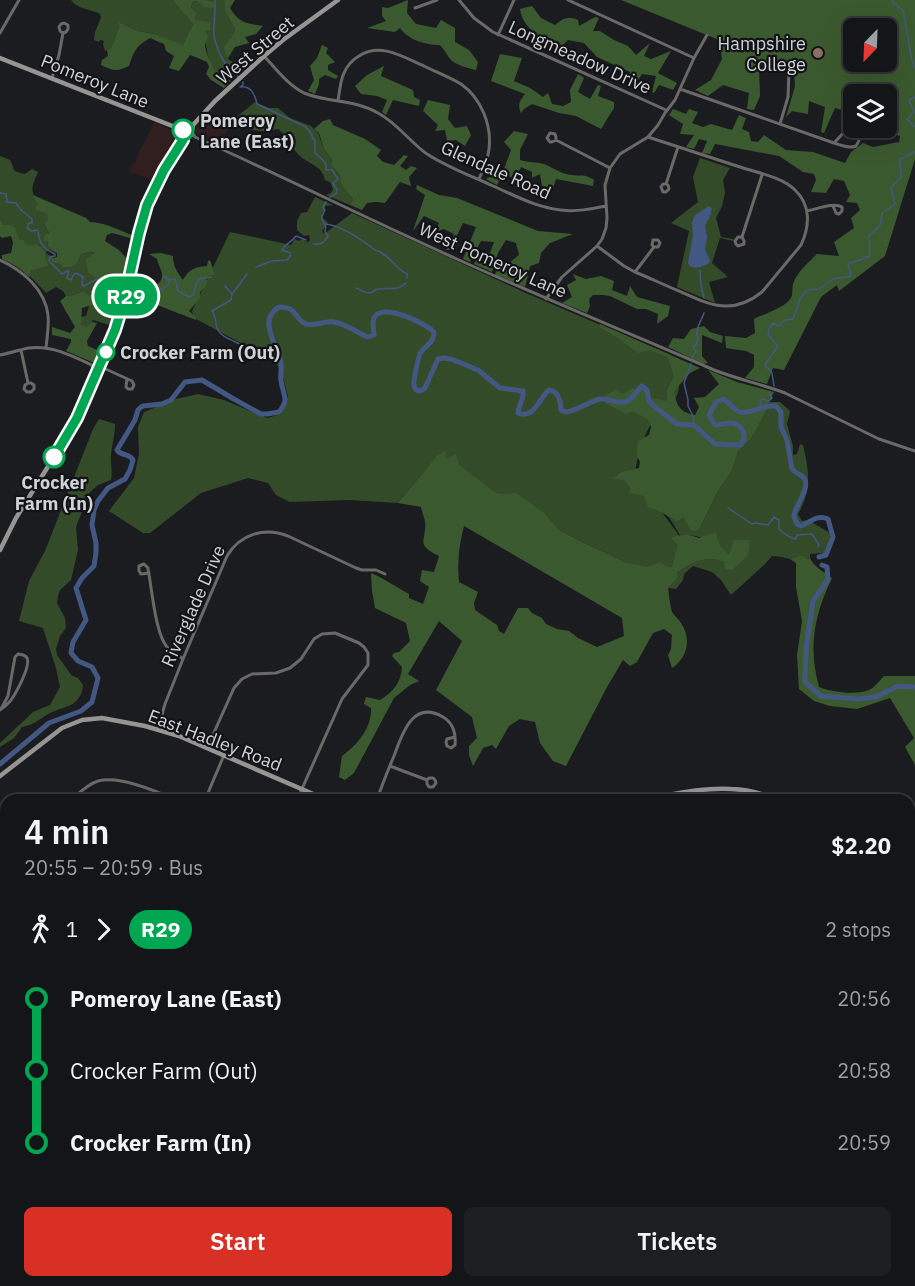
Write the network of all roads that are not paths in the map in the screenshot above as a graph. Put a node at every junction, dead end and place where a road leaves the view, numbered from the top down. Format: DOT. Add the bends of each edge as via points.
graph roads {
  1 [pos="19,0"];
  2 [pos="338,0"];
  3 [pos="437,0"];
  4 [pos="459,0"];
  5 [pos="514,0"];
  6 [pos="568,0"];
  7 [pos="415,8"];
  8 [pos="0,33"];
  9 [pos="63,33"];
  10 [pos="707,34"];
  11 [pos="498,35"];
  12 [pos="264,56"];
  13 [pos="0,58"];
  14 [pos="694,58"];
  15 [pos="789,70"];
  16 [pos="52,78"];
  17 [pos="680,89"];
  18 [pos="338,100"];
  19 [pos="666,110"];
  20 [pos="780,124"];
  21 [pos="186,134"];
  22 [pos="648,137"];
  23 [pos="556,140"];
  24 [pos="834,143"];
  25 [pos="678,147"];
  26 [pos="610,168"];
  27 [pos="762,174"];
  28 [pos="479,179"];
  29 [pos="666,184"];
  30 [pos="606,206"];
  31 [pos="833,206"];
  32 [pos="807,211"];
  33 [pos="742,237"];
  34 [pos="597,246"];
  35 [pos="654,247"];
  36 [pos="0,260"];
  37 [pos="635,272"];
  38 [pos="546,299"];
  39 [pos="46,348"];
  40 [pos="21,350"];
  41 [pos="0,354"];
  42 [pos="99,367"];
  43 [pos="128,379"];
  44 [pos="28,382"];
  45 [pos="915,451"];
  46 [pos="0,550"];
  47 [pos="149,573"];
  48 [pos="385,574"];
  49 [pos="183,659"];
  50 [pos="0,709"];
  51 [pos="158,729"];
  52 [pos="455,737"];
  53 [pos="207,748"];
  54 [pos="224,755"];
  55 [pos="390,766"];
  56 [pos="0,776"];
  57 [pos="427,780"];
  58 [pos="302,789"];
  59 [pos="78,794"];
  60 [pos="161,794"];
  61 [pos="208,794"];
  62 [pos="300,794"];
  63 [pos="313,794"];
  64 [pos="379,794"];
  65 [pos="680,794"];
  66 [pos="761,794"];
  1 -- 8 [label="street"];
  2 -- 12 [label="street, West Street"];
  3 -- 7 [label="street"];
  4 -- 11 [label="street, Longmeadow Drive" via="476,20"];
  5 -- 11 [label="street"];
  6 -- 14 [label="street"];
  9 -- 16 [label="street"];
  10 -- 14 [label="street"];
  11 -- 19 [label="street, Longmeadow Drive"];
  12 -- 18 [label="street, Glendale Road" via="298,90"];
  12 -- 21 [label="street, West Street"];
  13 -- 16 [label="street, Pomeroy Lane"];
  14 -- 17 [label="street"];
  15 -- 20 [label="street" via="788,97"];
  16 -- 21 [label="street, Pomeroy Lane"];
  17 -- 19 [label="street"];
  17 -- 20 [label="street"];
  18 -- 28 [label="street, Glendale Road" via="379,113 427,154"];
  18 -- 28 [label="street" via="348,66 372,51 397,54 450,78 471,92 487,120 489,149"];
  19 -- 22 [label="street"];
  20 -- 24 [label="street"];
  21 -- 38 [label="street, West Pomeroy Lane"];
  21 -- 42 [label="street" via="147,205 115,330"];
  22 -- 25 [label="street"];
  22 -- 26 [label="street" via="620,154"];
  23 -- 26 [label="street"];
  24 -- 24 [label="street" via="854,147 859,142 859,133 847,129"];
  25 -- 27 [label="street"];
  25 -- 29 [label="street"];
  26 -- 30 [label="street" via="605,184"];
  27 -- 32 [label="street" via="793,188"];
  27 -- 33 [label="street"];
  28 -- 30 [label="street, Glendale Road" via="549,208 573,211"];
  30 -- 34 [label="street" via="606,228"];
  31 -- 32 [label="street"];
  32 -- 37 [label="street" via="807,228 801,244 762,292 744,303 712,305"];
  34 -- 37 [label="street"];
  34 -- 38 [label="street" via="562,277"];
  35 -- 37 [label="street"];
  36 -- 39 [label="street" via="26,277 43,297 48,318"];
  38 -- 45 [label="street, West Pomeroy Lane" via="714,370 784,393 879,439"];
  39 -- 40 [label="street"];
  39 -- 42 [label="street"];
  40 -- 41 [label="street"];
  40 -- 44 [label="street"];
  42 -- 43 [label="street"];
  42 -- 46 [label="street" via="73,426"];
  47 -- 49 [label="street" via="159,630 167,647"];
  48 -- 49 [label="street, Riverglade Drive" via="354,568 279,533 248,536 227,556"];
  49 -- 51 [label="street, Riverglade Drive"];
  50 -- 50 [label="street" via="11,700 23,677 28,661 24,655 15,657 8,694"];
  51 -- 53 [label="street, East Hadley Road"];
  51 -- 56 [label="street, East Hadley Road" via="105,718 76,722 54,733"];
  52 -- 55 [label="street" via="444,718 431,712 419,714 405,728"];
  53 -- 54 [label="street, East Hadley Road"];
  53 -- 58 [label="street" via="238,682 252,674 273,674 290,668 322,634 335,633 359,643 369,661 342,699"];
  54 -- 58 [label="street, East Hadley Road"];
  54 -- 61 [label="street"];
  55 -- 57 [label="street"];
  55 -- 64 [label="street"];
  58 -- 62 [label="street"];
  58 -- 63 [label="street, East Hadley Road"];
  59 -- 60 [label="street" via="105,780 139,785"];
  65 -- 66 [label="street" via="731,789"];
}
